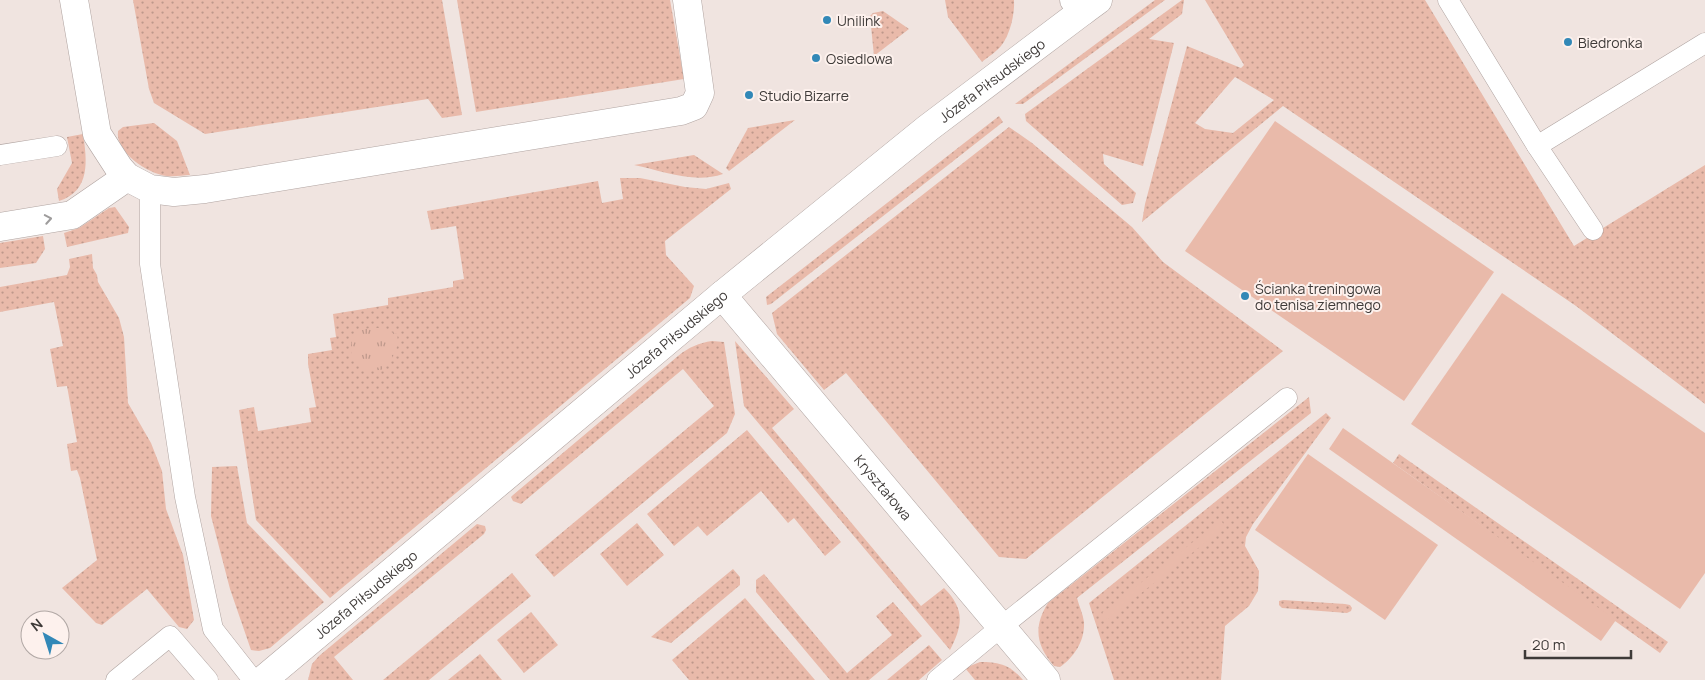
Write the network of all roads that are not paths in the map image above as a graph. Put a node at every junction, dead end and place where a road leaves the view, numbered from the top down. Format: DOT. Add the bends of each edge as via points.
graph roads {
  1 [pos="74,0"];
  2 [pos="687,0"];
  3 [pos="1448,0"];
  4 [pos="1085,4"];
  5 [pos="1705,42"];
  6 [pos="57,146"];
  7 [pos="1537,146"];
  8 [pos="0,155"];
  9 [pos="138,183"];
  10 [pos="0,227"];
  11 [pos="1593,230"];
  12 [pos="722,295"];
  13 [pos="1287,398"];
  14 [pos="1001,627"];
  15 [pos="267,678"];
  16 [pos="116,680"];
  17 [pos="208,680"];
  18 [pos="937,680"];
  19 [pos="1046,680"];
  1 -- 9 [label="street" via="97,134 119,168"];
  2 -- 9 [label="street" via="700,93 694,106 681,111 206,189 174,192"];
  3 -- 7 [label="lane"];
  4 -- 12 [label="street, Józefa Piłsudskiego"];
  5 -- 7 [label="lane"];
  6 -- 8 [label="lane"];
  7 -- 11 [label="lane"];
  10 -- 9 [label="street, one-way" via="72,215"];
  9 -- 15 [label="lane" via="185,497 213,629"];
  12 -- 14 [label="street, Kryształowa"];
  12 -- 15 [label="street, Józefa Piłsudskiego"];
  13 -- 14 [label="lane"];
  14 -- 18 [label="lane"];
  14 -- 19 [label="street, Kryształowa"];
  16 -- 17 [label="lane" via="170,636"];
}
